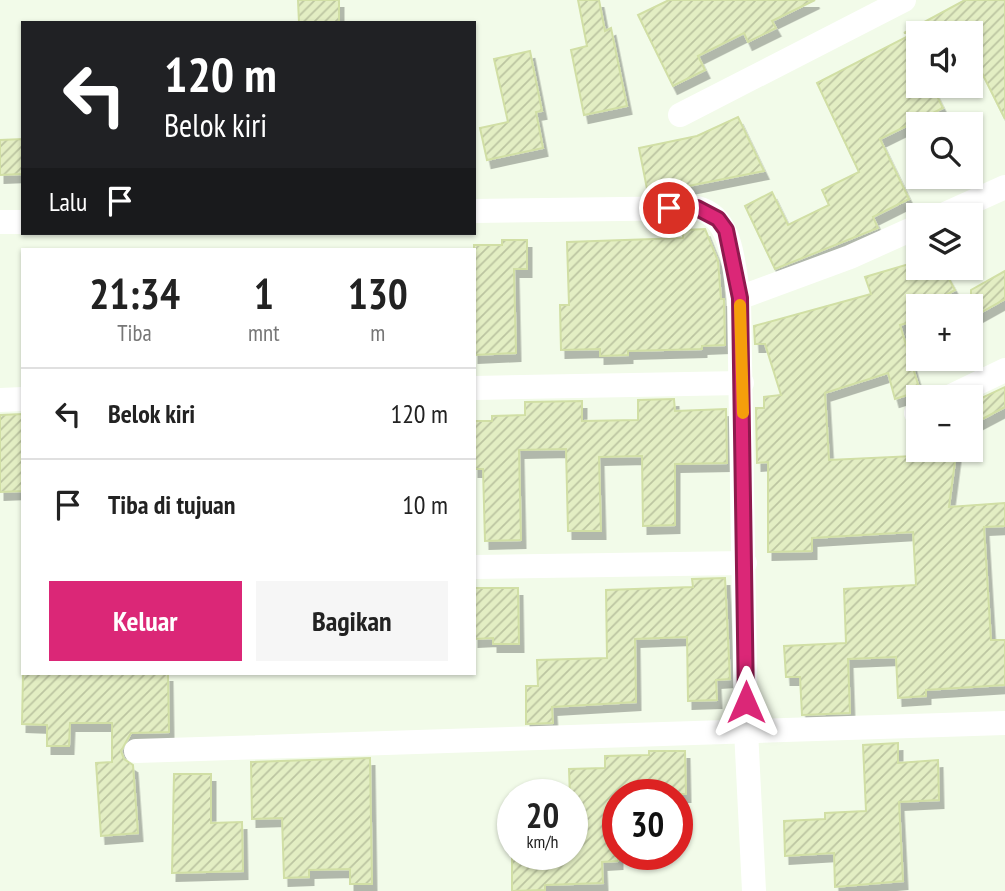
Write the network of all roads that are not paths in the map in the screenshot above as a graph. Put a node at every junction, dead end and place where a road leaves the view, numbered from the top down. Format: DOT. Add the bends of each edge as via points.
graph roads {
  1 [pos="904,0"];
  2 [pos="680,115"];
  3 [pos="1005,187"];
  4 [pos="970,203"];
  5 [pos="476,211"];
  6 [pos="0,222"];
  7 [pos="21,222"];
  8 [pos="906,232"];
  9 [pos="740,298"];
  10 [pos="1005,370"];
  11 [pos="742,383"];
  12 [pos="974,385"];
  13 [pos="476,388"];
  14 [pos="0,400"];
  15 [pos="21,400"];
  16 [pos="745,563"];
  17 [pos="476,566"];
  18 [pos="1005,723"];
  19 [pos="746,730"];
  20 [pos="136,751"];
  21 [pos="754,891"];
  1 -- 2 [label="street"];
  3 -- 4 [label="street"];
  5 -- 9 [label="street" via="707,210 726,230"];
  6 -- 7 [label="street"];
  8 -- 9 [label="street"];
  9 -- 11 [label="street"];
  10 -- 12 [label="street"];
  11 -- 13 [label="street"];
  11 -- 16 [label="street"];
  14 -- 15 [label="street"];
  16 -- 17 [label="street"];
  16 -- 19 [label="street"];
  18 -- 19 [label="street"];
  19 -- 20 [label="street"];
  19 -- 21 [label="street"];
}
